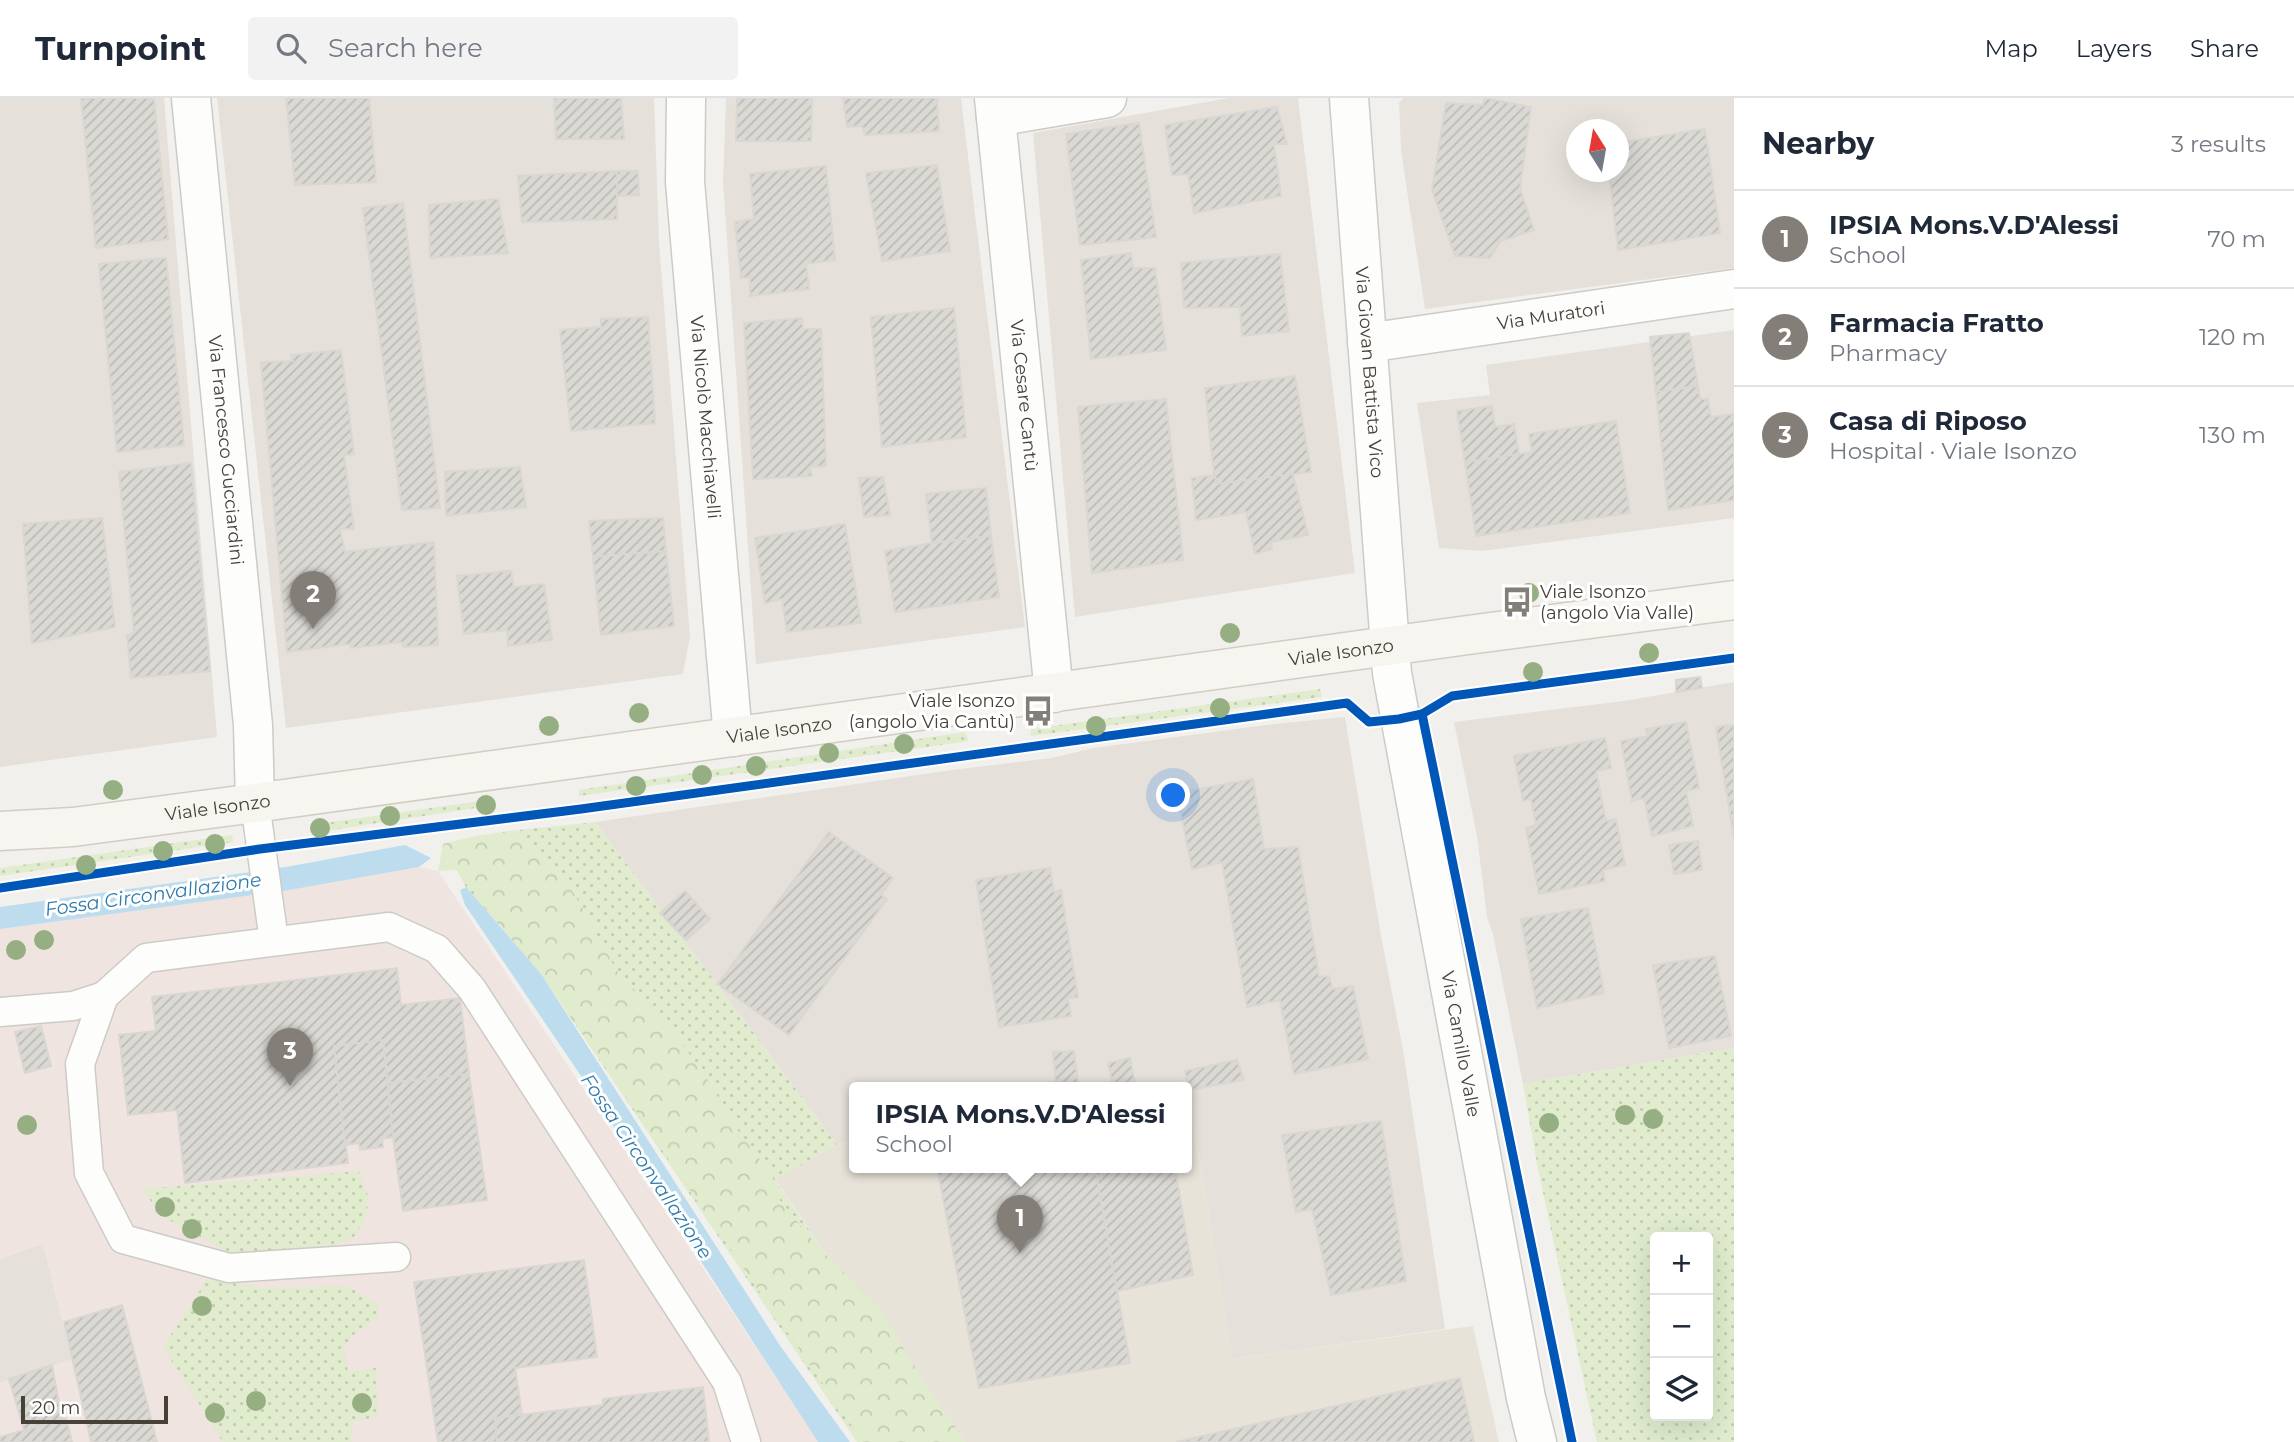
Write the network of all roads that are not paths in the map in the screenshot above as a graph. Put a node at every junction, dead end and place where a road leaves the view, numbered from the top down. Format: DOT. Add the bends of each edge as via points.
graph roads {
  1 [pos="191,98"];
  2 [pos="686,98"];
  3 [pos="1107,98"];
  4 [pos="1349,98"];
  5 [pos="995,107"];
  6 [pos="1734,289"];
  7 [pos="1367,343"];
  8 [pos="1734,600"];
  9 [pos="1389,646"];
  10 [pos="1054,693"];
  11 [pos="733,737"];
  12 [pos="255,803"];
  13 [pos="73,827"];
  14 [pos="0,831"];
  15 [pos="0,843"];
  16 [pos="274,941"];
  17 [pos="104,996"];
  18 [pos="0,1012"];
  19 [pos="396,1257"];
  20 [pos="746,1442"];
  21 [pos="1537,1442"];
  1 -- 12 [label="street, Via Francesco Gucciardini" via="253,725"];
  2 -- 11 [label="street, Via Nicolò Macchiavelli" via="685,182"];
  3 -- 5 [label="street"];
  4 -- 7 [label="street, Via Giovan Battista Vico"];
  5 -- 10 [label="street, Via Cesare Cantù"];
  6 -- 7 [label="street, Via Muratori"];
  7 -- 9 [label="street, Via Giovan Battista Vico"];
  8 -- 9 [label="main road, Viale Isonzo"];
  9 -- 10 [label="main road, Viale Isonzo"];
  9 -- 21 [label="street, Via Camillo Valle" via="1525,1398"];
  10 -- 11 [label="main road, Viale Isonzo"];
  11 -- 12 [label="main road, Viale Isonzo"];
  12 -- 13 [label="main road, Viale Isonzo"];
  12 -- 16 [label="lane"];
  13 -- 14 [label="main road, Viale Isonzo"];
  13 -- 15 [label="main road, Viale Isonzo"];
  16 -- 17 [label="lane" via="146,958"];
  16 -- 20 [label="lane" via="388,927 437,949 472,989 727,1382"];
  17 -- 18 [label="lane" via="73,1006"];
  17 -- 19 [label="lane" via="80,1065 89,1173 123,1239 229,1268"];
}
